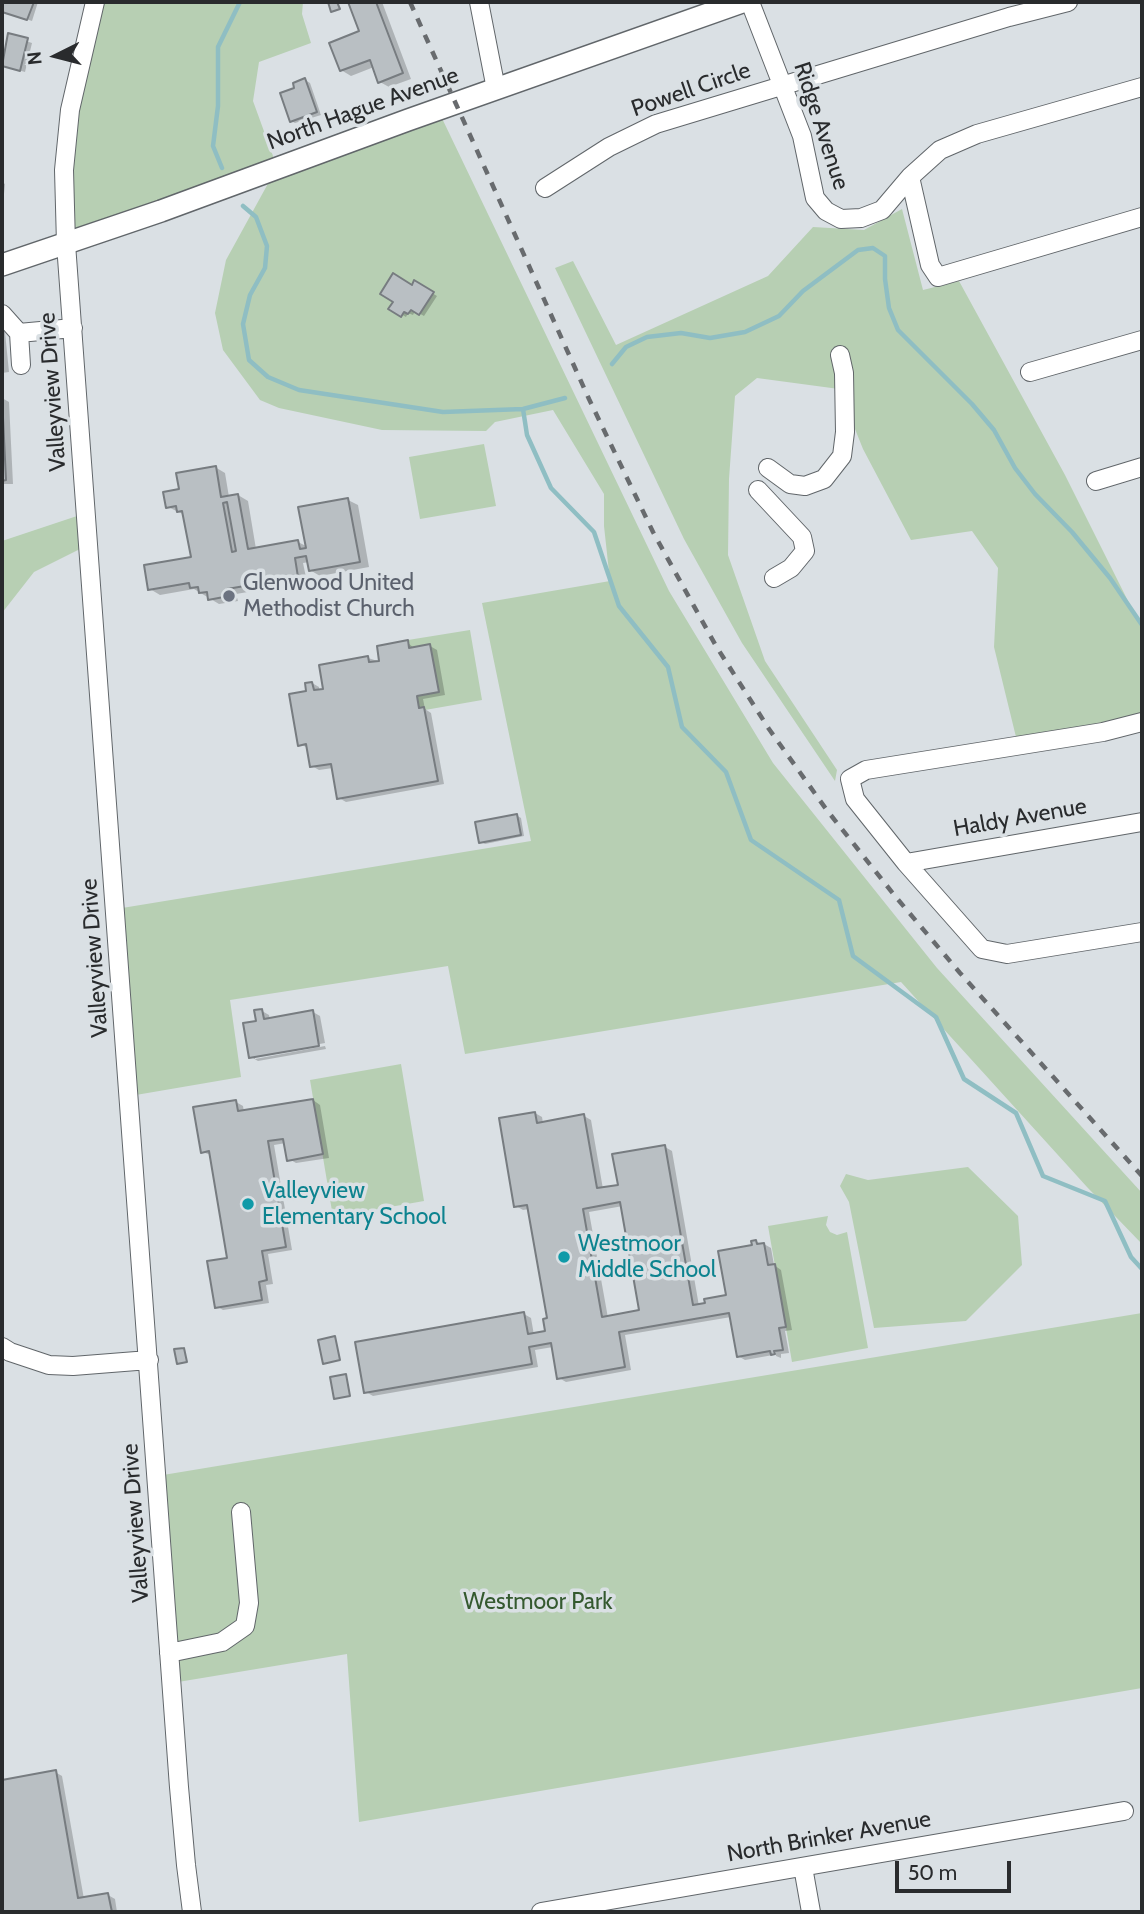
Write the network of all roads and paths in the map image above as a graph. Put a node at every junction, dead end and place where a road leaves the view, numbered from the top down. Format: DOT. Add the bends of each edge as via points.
graph roads {
  1 [pos="95,2"];
  2 [pos="479,2"];
  3 [pos="742,2"];
  4 [pos="750,2"];
  5 [pos="1068,2"];
  6 [pos="712,7"];
  7 [pos="783,86"];
  8 [pos="1142,87"];
  9 [pos="496,89"];
  10 [pos="910,177"];
  11 [pos="545,188"];
  12 [pos="1142,217"];
  13 [pos="66,244"];
  14 [pos="2,265"];
  15 [pos="2,314"];
  16 [pos="73,328"];
  17 [pos="19,333"];
  18 [pos="1142,340"];
  19 [pos="840,355"];
  20 [pos="21,365"];
  21 [pos="1030,372"];
  22 [pos="1142,467"];
  23 [pos="768,468"];
  24 [pos="1096,481"];
  25 [pos="758,490"];
  26 [pos="774,578"];
  27 [pos="1142,722"];
  28 [pos="1142,822"];
  29 [pos="906,863"];
  30 [pos="1142,932"];
  31 [pos="2,1347"];
  32 [pos="149,1360"];
  33 [pos="241,1512"];
  34 [pos="170,1653"];
  35 [pos="1125,1811"];
  36 [pos="803,1867"];
  37 [pos="192,1912"];
  38 [pos="541,1912"];
  39 [pos="811,1912"];
  1 -- 13 [label="street, Valleyview Drive" via="67,130"];
  2 -- 9 [label="street"];
  3 -- 6 [label="main road, North Hague Avenue"];
  4 -- 7 [label="street, Ridge Avenue"];
  5 -- 7 [label="street, Powell Circle"];
  6 -- 9 [label="main road, North Hague Avenue"];
  7 -- 10 [label="street, Ridge Avenue" via="802,136 815,198 826,211 841,219 882,210"];
  7 -- 11 [label="street, Powell Circle" via="656,124 609,147"];
  8 -- 10 [label="street" via="977,134 940,150"];
  9 -- 13 [label="main road, North Hague Avenue"];
  10 -- 12 [label="street" via="930,265 938,277"];
  13 -- 14 [label="main road, North Hague Avenue"];
  13 -- 16 [label="street, Valleyview Drive"];
  15 -- 17 [label="street"];
  16 -- 17 [label="street"];
  16 -- 32 [label="street, Valleyview Drive"];
  17 -- 20 [label="street"];
  18 -- 21 [label="street"];
  19 -- 23 [label="street" via="844,373 842,456 824,479 805,486 790,484"];
  22 -- 24 [label="street"];
  25 -- 26 [label="street" via="802,537 805,551 792,568"];
  27 -- 29 [label="street" via="1103,733 866,770 850,779 855,799"];
  28 -- 29 [label="street, Haldy Avenue"];
  29 -- 30 [label="street" via="982,948 1007,954"];
  31 -- 32 [label="street" via="49,1365"];
  32 -- 34 [label="street, Valleyview Drive"];
  33 -- 34 [label="street" via="249,1603 245,1626 222,1642"];
  34 -- 37 [label="street, Valleyview Drive"];
  35 -- 36 [label="street, North Brinker Avenue"];
  36 -- 38 [label="street, North Brinker Avenue"];
  36 -- 39 [label="street"];
}
